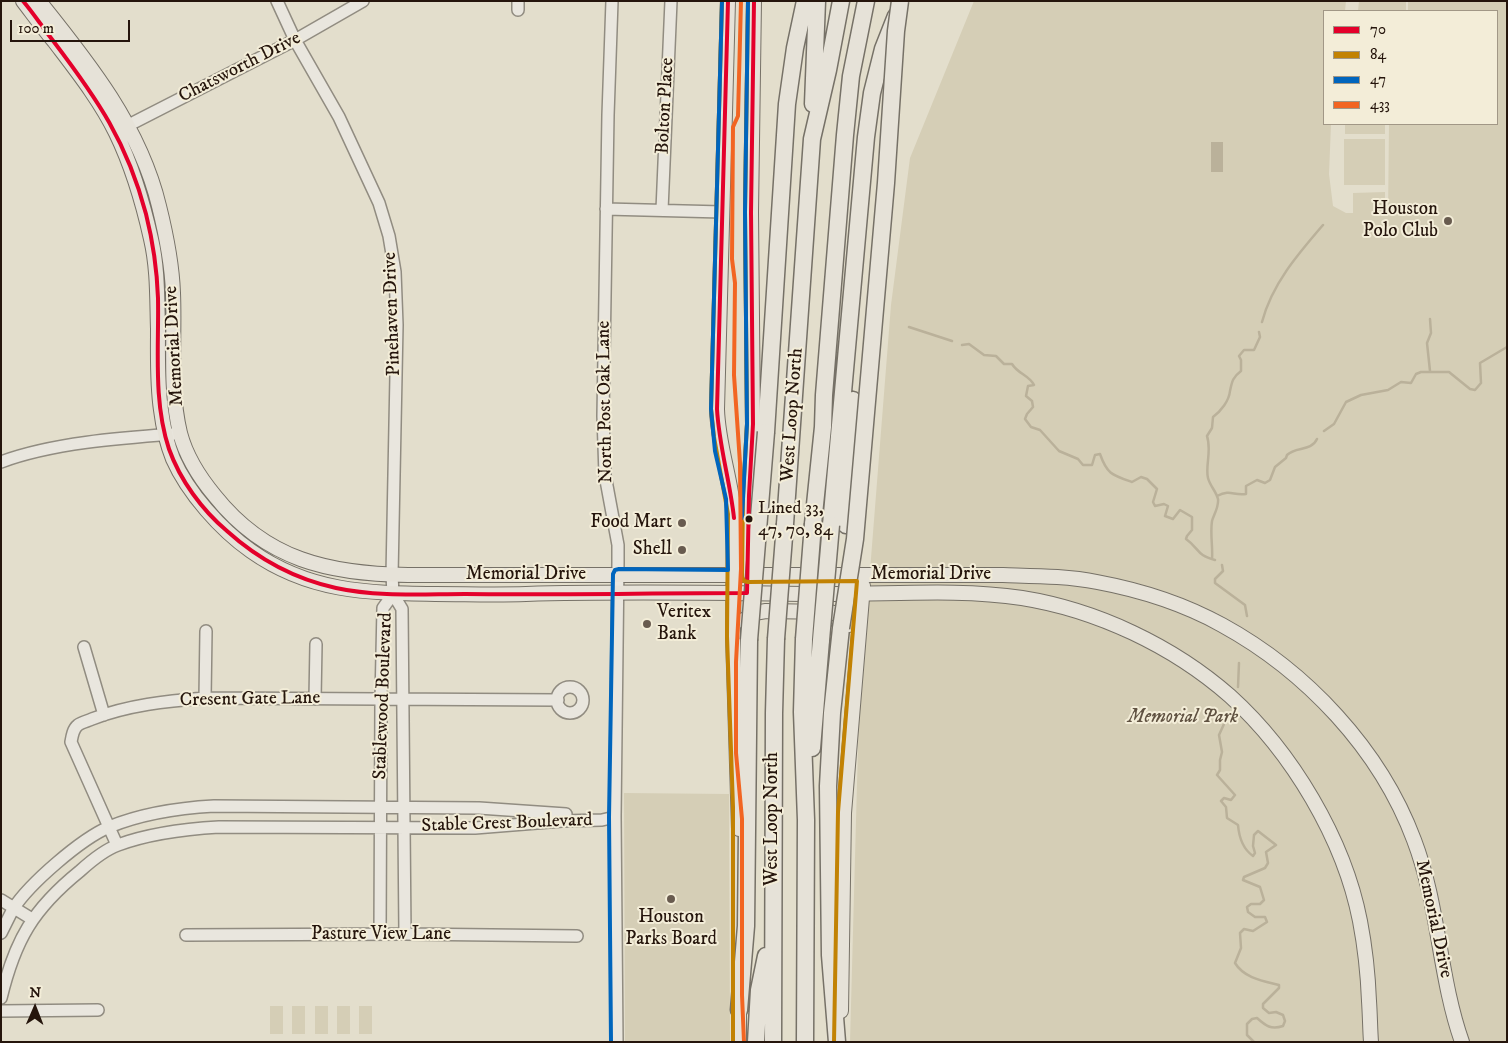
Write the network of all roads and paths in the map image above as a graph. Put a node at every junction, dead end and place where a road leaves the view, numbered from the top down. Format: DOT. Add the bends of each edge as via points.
graph roads {
  1 [pos="22,1"];
  2 [pos="39,1"];
  3 [pos="277,1"];
  4 [pos="363,1"];
  5 [pos="612,1"];
  6 [pos="671,1"];
  7 [pos="728,1"];
  8 [pos="754,1"];
  9 [pos="805,1"];
  10 [pos="817,1"];
  11 [pos="841,1"];
  12 [pos="866,1"];
  13 [pos="901,1"];
  14 [pos="295,40"];
  15 [pos="821,69"];
  16 [pos="121,129"];
  17 [pos="606,209"];
  18 [pos="662,210"];
  19 [pos="722,212"];
  20 [pos="159,241"];
  21 [pos="181,434"];
  22 [pos="166,435"];
  23 [pos="1,462"];
  24 [pos="838,525"];
  25 [pos="392,575"];
  26 [pos="619,575"];
  27 [pos="864,575"];
  28 [pos="741,576"];
  29 [pos="618,593"];
  30 [pos="741,593"];
  31 [pos="862,593"];
  32 [pos="393,594"];
  33 [pos="527,594"];
  34 [pos="206,631"];
  35 [pos="840,634"];
  36 [pos="733,636"];
  37 [pos="316,644"];
  38 [pos="84,647"];
  39 [pos="857,647"];
  40 [pos="402,659"];
  41 [pos="382,660"];
  42 [pos="205,698"];
  43 [pos="316,699"];
  44 [pos="381,699"];
  45 [pos="403,699"];
  46 [pos="558,700"];
  47 [pos="104,715"];
  48 [pos="381,807"];
  49 [pos="248,808"];
  50 [pos="405,808"];
  51 [pos="614,817"];
  52 [pos="806,820"];
  53 [pos="108,827"];
  54 [pos="248,827"];
  55 [pos="381,828"];
  56 [pos="405,829"];
  57 [pos="117,845"];
  58 [pos="1,900"];
  59 [pos="14,908"];
  60 [pos="773,914"];
  61 [pos="32,919"];
  62 [pos="1,933"];
  63 [pos="380,934"];
  64 [pos="405,934"];
  65 [pos="186,935"];
  66 [pos="577,936"];
  67 [pos="1,998"];
  68 [pos="98,1010"];
  69 [pos="739,1010"];
  70 [pos="1,1011"];
  71 [pos="617,1042"];
  72 [pos="740,1042"];
  73 [pos="756,1042"];
  74 [pos="773,1042"];
  75 [pos="805,1042"];
  76 [pos="839,1042"];
  77 [pos="1371,1042"];
  78 [pos="1462,1042"];
  1 -- 16 [label="main road, Memorial Drive"];
  2 -- 16 [label="main road, Memorial Drive" via="116,106"];
  3 -- 14 [label="street, Pinehaven Drive"];
  4 -- 14 [label="street, Chatsworth Drive"];
  5 -- 17 [label="street, North Post Oak Lane"];
  6 -- 18 [label="street, Bolton Place"];
  7 -- 19 [label="main road"];
  8 -- 28 [label="main road" via="751,203 753,424"];
  9 -- 69 [label="highway, bridge" via="787,104 749,640 746,926"];
  10 -- 15 [label="highway"];
  11 -- 15 [label="highway, West Loop North"];
  12 -- 52 [label="highway, West Loop North, bridge" via="851,76 804,639 802,712"];
  13 -- 24 [label="highway" via="882,49 872,93 861,184"];
  13 -- 35 [label="highway, bridge" via="855,539"];
  14 -- 16 [label="street, Chatsworth Drive"];
  14 -- 25 [label="street, Pinehaven Drive" via="339,117 379,203 396,272"];
  15 -- 60 [label="highway, West Loop North, bridge" via="812,139 776,639"];
  16 -- 20 [label="main road, Memorial Drive" via="148,170 158,204"];
  17 -- 18 [label="street"];
  17 -- 26 [label="street, North Post Oak Lane" via="605,475 618,545"];
  18 -- 19 [label="street"];
  19 -- 28 [label="main road" via="718,430 732,498"];
  20 -- 21 [label="main road, Memorial Drive" via="173,291 174,386"];
  20 -- 22 [label="main road, Memorial Drive" via="158,386"];
  21 -- 22 [label="street"];
  21 -- 25 [label="main road, Memorial Drive" via="206,485 228,512 266,543 290,556 332,569"];
  22 -- 23 [label="street" via="75,445"];
  22 -- 32 [label="main road, Memorial Drive" via="180,473 203,506 247,548 291,574 316,583 361,592"];
  24 -- 35 [label="highway, bridge"];
  24 -- 52 [label="highway, bridge" via="821,640"];
  25 -- 26 [label="main road, Memorial Drive"];
  25 -- 32 [label="street, Pinehaven Drive"];
  26 -- 28 [label="main road, Memorial Drive"];
  26 -- 29 [label="street, North Post Oak Lane"];
  26 -- 33 [label="main road" via="602,582"];
  27 -- 28 [label="main road, Memorial Drive"];
  27 -- 31 [label="main road"];
  27 -- 78 [label="main road, Memorial Drive" via="1004,575 1098,582 1147,594 1196,612 1276,660 1316,694 1353,735 1397,800 1428,882 1452,1010"];
  28 -- 30 [label="main road"];
  29 -- 30 [label="main road, Memorial Drive"];
  29 -- 33 [label="main road, Memorial Drive"];
  29 -- 51 [label="street, North Post Oak Lane"];
  30 -- 31 [label="main road, Memorial Drive"];
  30 -- 36 [label="main road"];
  31 -- 39 [label="main road"];
  31 -- 77 [label="main road, Memorial Drive" via="980,594 1021,598 1071,609 1152,643 1208,678 1233,699 1288,763 1320,814 1342,861 1360,920 1370,1003"];
  32 -- 33 [label="main road, Memorial Drive"];
  32 -- 40 [label="street, Stablewood Boulevard" via="402,609"];
  32 -- 41 [label="street, Stablewood Boulevard" via="383,608"];
  34 -- 42 [label="street"];
  35 -- 76 [label="highway" via="828,786 830,955"];
  36 -- 39 [label="main road" via="744,620 754,613 830,612 848,623"];
  36 -- 69 [label="main road" via="739,808"];
  37 -- 43 [label="street"];
  38 -- 47 [label="street"];
  39 -- 76 [label="main road" via="844,812"];
  40 -- 41 [label="street"];
  40 -- 45 [label="street, Stablewood Boulevard"];
  41 -- 44 [label="street, Stablewood Boulevard"];
  42 -- 43 [label="street, Cresent Gate Lane"];
  42 -- 47 [label="street, Cresent Gate Lane" via="157,703"];
  43 -- 44 [label="street, Cresent Gate Lane"];
  44 -- 45 [label="street, Cresent Gate Lane"];
  44 -- 48 [label="street, Stablewood Boulevard"];
  45 -- 46 [label="street, Cresent Gate Lane"];
  45 -- 50 [label="street, Stablewood Boulevard"];
  47 -- 53 [label="street, Cresent Gate Lane" via="79,724 72,733 71,742"];
  48 -- 49 [label="street, Stable Crest Boulevard"];
  48 -- 50 [label="street, Stable Crest Boulevard"];
  48 -- 55 [label="street, Stablewood Boulevard"];
  49 -- 53 [label="street, Stable Crest Boulevard" via="182,808 152,813"];
  49 -- 54 [label="street"];
  50 -- 51 [label="street, Stable Crest Boulevard" via="479,808"];
  50 -- 56 [label="street, Stablewood Boulevard"];
  51 -- 56 [label="street, Stable Crest Boulevard" via="475,828"];
  51 -- 71 [label="street, North Post Oak Lane"];
  52 -- 75 [label="highway, West Loop North"];
  53 -- 57 [label="street, Cresent Gate Lane"];
  53 -- 59 [label="street, Stable Crest Boulevard" via="61,859"];
  54 -- 55 [label="street, Stable Crest Boulevard"];
  54 -- 57 [label="street, Stable Crest Boulevard" via="186,829"];
  55 -- 56 [label="street, Stable Crest Boulevard"];
  55 -- 63 [label="street, Stablewood Boulevard"];
  56 -- 64 [label="street, Stablewood Boulevard"];
  57 -- 61 [label="street, Stable Crest Boulevard" via="76,874"];
  58 -- 59 [label="street"];
  59 -- 61 [label="street"];
  59 -- 62 [label="street, Stable Crest Boulevard"];
  60 -- 73 [label="highway" via="759,990"];
  60 -- 74 [label="highway, West Loop North"];
  61 -- 67 [label="street, Stable Crest Boulevard" via="17,947"];
  63 -- 64 [label="street, Pasture View Lane"];
  63 -- 65 [label="street, Pasture View Lane"];
  64 -- 66 [label="street, Pasture View Lane"];
  68 -- 70 [label="street"];
  69 -- 72 [label="main road"];
}
